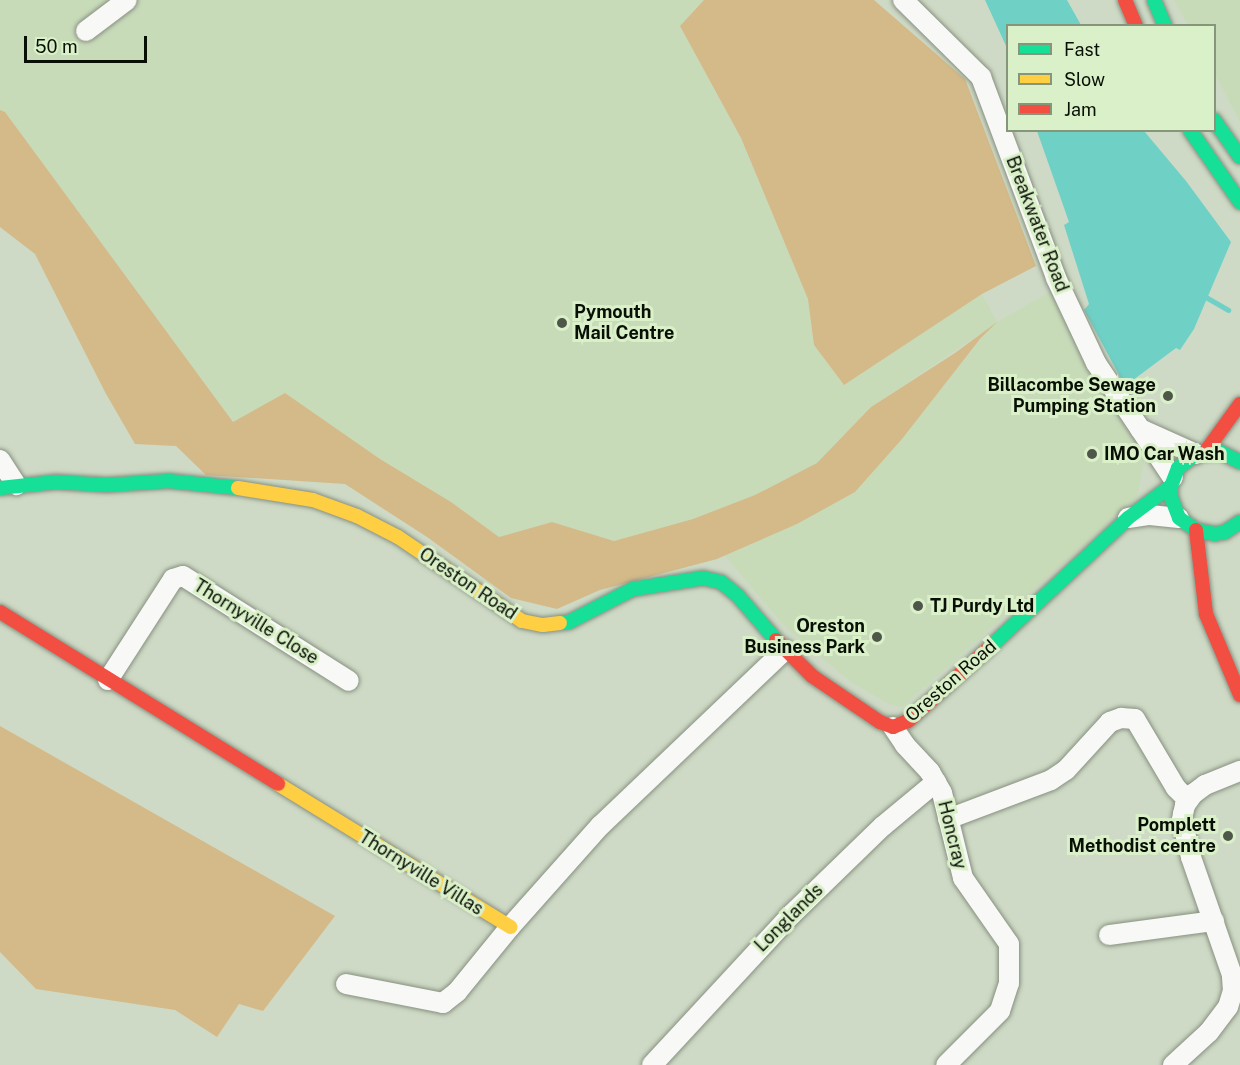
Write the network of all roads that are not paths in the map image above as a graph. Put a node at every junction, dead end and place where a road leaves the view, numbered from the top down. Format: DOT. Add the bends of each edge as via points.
graph roads {
  1 [pos="127,0"];
  2 [pos="903,0"];
  3 [pos="1125,0"];
  4 [pos="1155,0"];
  5 [pos="1135,24"];
  6 [pos="1165,24"];
  7 [pos="86,31"];
  8 [pos="1216,121"];
  9 [pos="1191,132"];
  10 [pos="1240,157"];
  11 [pos="1240,202"];
  12 [pos="1240,404"];
  13 [pos="1140,429"];
  14 [pos="1201,452"];
  15 [pos="0,460"];
  16 [pos="1240,462"];
  17 [pos="1172,482"];
  18 [pos="8,486"];
  19 [pos="1128,518"];
  20 [pos="1179,518"];
  21 [pos="1240,522"];
  22 [pos="1196,530"];
  23 [pos="1225,532"];
  24 [pos="1219,547"];
  25 [pos="1213,561"];
  26 [pos="1204,588"];
  27 [pos="0,612"];
  28 [pos="785,650"];
  29 [pos="108,681"];
  30 [pos="348,681"];
  31 [pos="1240,695"];
  32 [pos="893,727"];
  33 [pos="1240,771"];
  34 [pos="933,777"];
  35 [pos="1188,800"];
  36 [pos="948,819"];
  37 [pos="1214,921"];
  38 [pos="510,927"];
  39 [pos="1108,935"];
  40 [pos="346,984"];
  41 [pos="1236,994"];
  42 [pos="652,1065"];
  43 [pos="946,1065"];
  44 [pos="1173,1065"];
  1 -- 7 [label="street"];
  2 -- 13 [label="street, Breakwater Road" via="981,77 1056,278 1096,363"];
  3 -- 5 [label="street"];
  4 -- 6 [label="street"];
  8 -- 10 [label="street"];
  9 -- 11 [label="street"];
  12 -- 14 [label="street, Oreston Road"];
  13 -- 14 [label="street"];
  13 -- 17 [label="street, Breakwater Road"];
  14 -- 16 [label="street" via="1220,452"];
  14 -- 17 [label="street, Oreston Road" via="1178,468"];
  15 -- 18 [label="street"];
  17 -- 19 [label="street, Oreston Road"];
  17 -- 20 [label="street" via="1171,497"];
  18 -- 28 [label="street, Oreston Road" via="168,481 313,500 398,537 522,621 543,625 569,622 633,589 704,578 721,582 738,596"];
  19 -- 20 [label="street"];
  19 -- 32 [label="street, Oreston Road" via="943,691 908,721"];
  20 -- 22 [label="street"];
  21 -- 23 [label="street"];
  22 -- 23 [label="street"];
  22 -- 26 [label="street"];
  23 -- 24 [label="street"];
  25 -- 26 [label="street"];
  26 -- 31 [label="street" via="1206,614"];
  27 -- 29 [label="street, Thornyville Villas"];
  28 -- 32 [label="street, Oreston Road" via="812,676"];
  28 -- 38 [label="street" via="609,817"];
  29 -- 30 [label="street, Thornyville Close" via="173,579 183,576"];
  29 -- 38 [label="street, Thornyville Villas"];
  32 -- 34 [label="street, Honcray"];
  33 -- 35 [label="street" via="1205,785"];
  34 -- 36 [label="street, Honcray"];
  34 -- 42 [label="street, Longlands" via="791,915"];
  35 -- 36 [label="street" via="1176,789 1135,719 1121,718 1110,722 1066,770 1051,780"];
  35 -- 37 [label="street" via="1182,820"];
  36 -- 43 [label="street, Honcray" via="963,878 1009,944 1011,958 1009,983 1000,1011"];
  37 -- 39 [label="street"];
  37 -- 41 [label="street"];
  38 -- 40 [label="street" via="457,992 442,1003"];
  41 -- 44 [label="street" via="1209,1032"];
}
